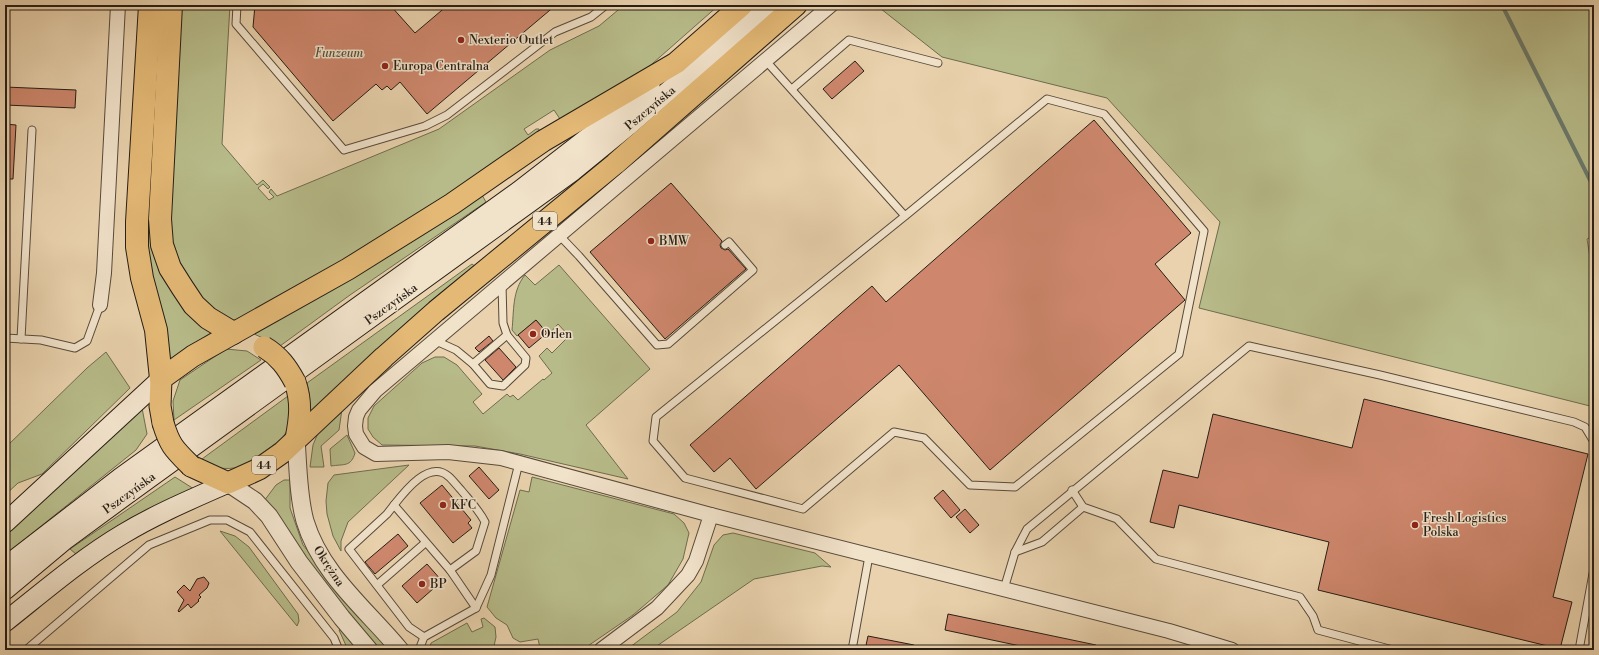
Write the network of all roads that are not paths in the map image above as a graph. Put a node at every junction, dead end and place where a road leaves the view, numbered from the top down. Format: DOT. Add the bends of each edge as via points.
graph roads {
  1 [pos="118,5"];
  2 [pos="150,5"];
  3 [pos="171,5"];
  4 [pos="237,5"];
  5 [pos="606,5"];
  6 [pos="742,5"];
  7 [pos="768,5"];
  8 [pos="796,5"];
  9 [pos="831,5"];
  10 [pos="766,61"];
  11 [pos="676,63"];
  12 [pos="938,63"];
  13 [pos="792,89"];
  14 [pos="32,130"];
  15 [pos="905,216"];
  16 [pos="559,235"];
  17 [pos="725,245"];
  18 [pos="502,284"];
  19 [pos="100,305"];
  20 [pos="233,333"];
  21 [pos="507,335"];
  22 [pos="5,338"];
  23 [pos="21,339"];
  24 [pos="436,340"];
  25 [pos="473,364"];
  26 [pos="161,379"];
  27 [pos="296,439"];
  28 [pos="1594,442"];
  29 [pos="519,463"];
  30 [pos="228,483"];
  31 [pos="1072,490"];
  32 [pos="394,505"];
  33 [pos="1083,507"];
  34 [pos="711,515"];
  35 [pos="5,523"];
  36 [pos="425,543"];
  37 [pos="1015,552"];
  38 [pos="870,556"];
  39 [pos="5,567"];
  40 [pos="1594,568"];
  41 [pos="450,570"];
  42 [pos="377,585"];
  43 [pos="1004,589"];
  44 [pos="5,590"];
  45 [pos="476,608"];
  46 [pos="5,622"];
  47 [pos="424,637"];
  48 [pos="26,650"];
  49 [pos="339,650"];
  50 [pos="369,650"];
  51 [pos="400,650"];
  52 [pos="419,650"];
  53 [pos="601,650"];
  54 [pos="852,650"];
  55 [pos="1232,650"];
  56 [pos="1392,650"];
  57 [pos="1579,650"];
  1 -- 19 [label="street" via="104,273"];
  2 -- 26 [label="highway" via="137,247 142,278 156,330"];
  3 -- 20 [label="highway" via="160,219 162,245 170,268 194,305 208,318"];
  4 -- 5 [label="lane" via="236,24 344,150 425,126 447,115 555,32 591,17"];
  6 -- 11 [label="main road, Pszczyńska"];
  7 -- 44 [label="main road, Pszczyńska" via="573,171 66,539"];
  8 -- 27 [label="main road, 44" via="615,164 436,311"];
  9 -- 10 [label="street"];
  10 -- 13 [label="lane"];
  10 -- 16 [label="street"];
  11 -- 20 [label="main road" via="543,140 452,204 348,269"];
  11 -- 39 [label="main road, Pszczyńska" via="599,129 519,192 120,478"];
  12 -- 13 [label="lane" via="849,40"];
  13 -- 15 [label="lane"];
  14 -- 23 [label="lane"];
  15 -- 15 [label="lane" via="656,417 653,441 685,478 803,509 894,432 924,438 970,485 1015,487 1179,354 1204,231 1104,114 1047,99"];
  16 -- 17 [label="lane" via="657,345 668,344 753,270 729,242"];
  16 -- 18 [label="street"];
  18 -- 21 [label="lane" via="503,323"];
  18 -- 24 [label="street"];
  19 -- 23 [label="lane" via="87,341 75,348 42,340"];
  20 -- 26 [label="main road" via="193,356"];
  20 -- 27 [label="main road, bridge" via="277,355 288,369 300,394 301,408"];
  21 -- 25 [label="lane"];
  21 -- 25 [label="lane" via="526,358 524,365 503,386 490,384"];
  22 -- 23 [label="lane"];
  24 -- 25 [label="lane" via="456,350"];
  24 -- 29 [label="street" via="375,391 359,410 356,417 356,434 364,447 376,454 448,452"];
  26 -- 30 [label="main road, bridge" via="160,406 163,423 173,448 191,466"];
  26 -- 35 [label="main road"];
  27 -- 30 [label="main road, 44" via="283,452 259,468"];
  27 -- 51 [label="street, Okrężna" via="305,520 315,548 336,580"];
  28 -- 31 [label="lane" via="1585,427 1574,422 1249,346"];
  29 -- 34 [label="street"];
  29 -- 45 [label="lane" via="491,575"];
  30 -- 46 [label="main road" via="122,534 82,561"];
  30 -- 50 [label="street, Okrężna" via="255,501 269,516 298,562"];
  31 -- 33 [label="lane"];
  31 -- 37 [label="lane" via="1027,529"];
  32 -- 36 [label="lane"];
  32 -- 41 [label="lane" via="425,473 436,472 447,475 479,510 485,522 476,551"];
  32 -- 42 [label="lane" via="349,549"];
  33 -- 37 [label="lane" via="1042,542"];
  33 -- 56 [label="lane" via="1117,519 1156,558 1300,597 1313,616 1318,630"];
  34 -- 38 [label="street"];
  34 -- 53 [label="street" via="696,561 688,575 657,608"];
  36 -- 41 [label="lane"];
  36 -- 42 [label="lane"];
  37 -- 43 [label="lane"];
  38 -- 43 [label="street"];
  38 -- 54 [label="lane"];
  40 -- 57 [label="lane"];
  41 -- 45 [label="lane"];
  42 -- 47 [label="lane" via="408,627"];
  43 -- 55 [label="street" via="1169,631"];
  45 -- 47 [label="lane"];
  47 -- 52 [label="lane"];
  48 -- 49 [label="lane" via="148,545 210,520 227,520 250,532 334,638"];
}
